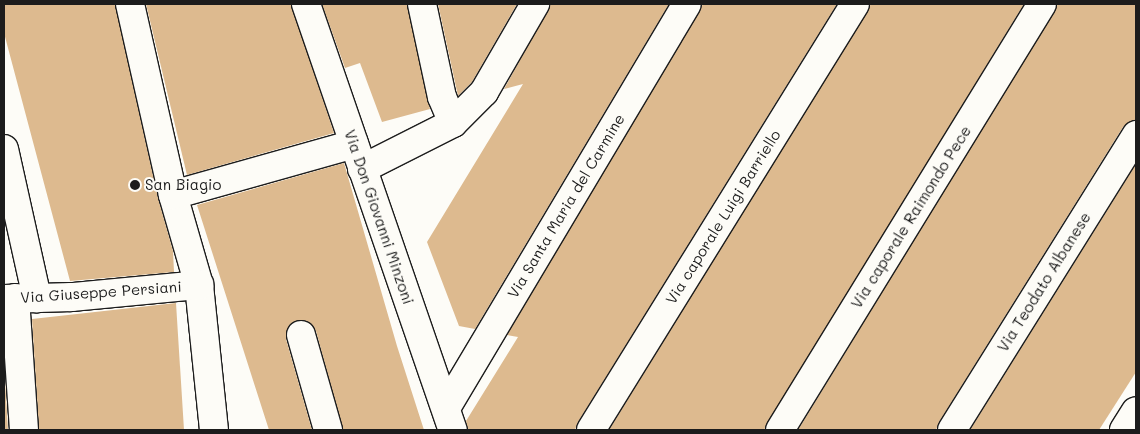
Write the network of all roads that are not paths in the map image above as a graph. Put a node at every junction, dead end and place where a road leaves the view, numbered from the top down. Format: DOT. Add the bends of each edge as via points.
graph roads {
  1 [pos="130,4"];
  2 [pos="306,4"];
  3 [pos="422,4"];
  4 [pos="535,4"];
  5 [pos="687,4"];
  6 [pos="855,4"];
  7 [pos="1042,4"];
  8 [pos="453,123"];
  9 [pos="1136,135"];
  10 [pos="4,149"];
  11 [pos="358,156"];
  12 [pos="173,195"];
  13 [pos="199,285"];
  14 [pos="19,298"];
  15 [pos="301,335"];
  16 [pos="1136,411"];
  17 [pos="449,419"];
  18 [pos="24,430"];
  19 [pos="214,430"];
  20 [pos="328,430"];
  21 [pos="591,430"];
  22 [pos="780,430"];
  23 [pos="952,430"];
  24 [pos="1124,430"];
  1 -- 12 [label="street"];
  2 -- 11 [label="street, Via Don Giovanni Minzoni"];
  3 -- 8 [label="street" via="442,97"];
  4 -- 8 [label="street" via="484,92"];
  5 -- 17 [label="street, Via Santa Maria del Carmine"];
  6 -- 21 [label="street, Via caporale Luigi Barriello"];
  7 -- 22 [label="street, Via caporale Raimondo Pece"];
  8 -- 11 [label="street"];
  9 -- 23 [label="street, Via Teodato Albanese"];
  10 -- 14 [label="street"];
  11 -- 12 [label="street"];
  11 -- 17 [label="street, Via Don Giovanni Minzoni"];
  12 -- 13 [label="street"];
  13 -- 14 [label="street, Via Giuseppe Persiani"];
  13 -- 19 [label="street"];
  14 -- 18 [label="street"];
  15 -- 20 [label="street"];
  16 -- 24 [label="street"];
}
